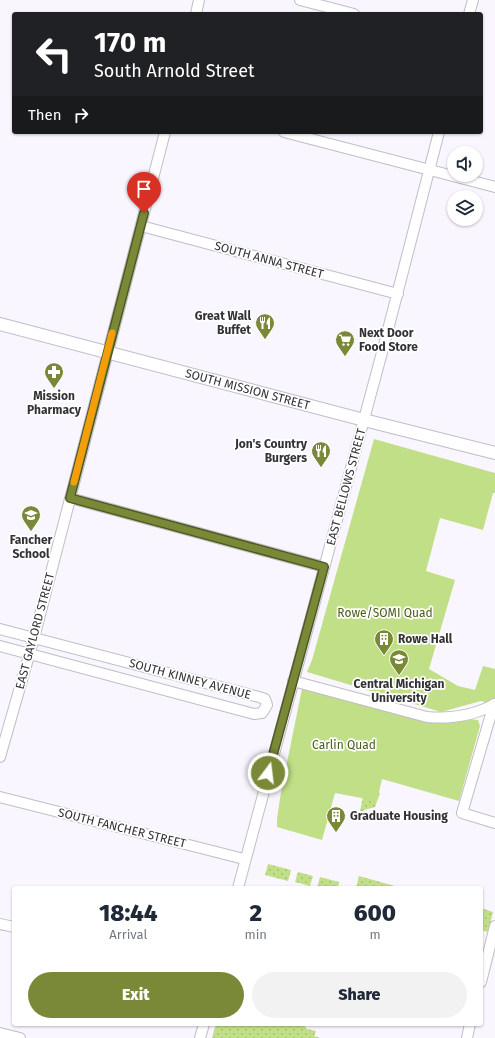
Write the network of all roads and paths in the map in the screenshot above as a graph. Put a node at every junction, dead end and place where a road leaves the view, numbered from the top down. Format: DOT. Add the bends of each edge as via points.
graph roads {
  1 [pos="199,0"];
  2 [pos="300,0"];
  3 [pos="473,0"];
  4 [pos="196,12"];
  5 [pos="346,12"];
  6 [pos="470,12"];
  7 [pos="164,134"];
  8 [pos="292,134"];
  9 [pos="439,134"];
  10 [pos="430,170"];
  11 [pos="495,187"];
  12 [pos="141,226"];
  13 [pos="398,294"];
  14 [pos="0,324"];
  15 [pos="107,352"];
  16 [pos="364,420"];
  17 [pos="495,453"];
  18 [pos="70,498"];
  19 [pos="324,567"];
  20 [pos="0,629"];
  21 [pos="34,638"];
  22 [pos="0,646"];
  23 [pos="29,654"];
  24 [pos="293,681"];
  25 [pos="495,704"];
  26 [pos="0,758"];
  27 [pos="0,797"];
  28 [pos="495,823"];
  29 [pos="244,859"];
  30 [pos="238,886"];
  31 [pos="0,924"];
  32 [pos="495,926"];
  33 [pos="12,927"];
  34 [pos="483,974"];
  35 [pos="203,1026"];
  36 [pos="470,1026"];
  37 [pos="0,1033"];
  38 [pos="20,1038"];
  39 [pos="200,1038"];
  40 [pos="467,1038"];
  1 -- 4 [label="street"];
  2 -- 5 [label="street"];
  3 -- 6 [label="street"];
  7 -- 12 [label="street, EAST GAYLORD STREET"];
  8 -- 10 [label="street"];
  9 -- 10 [label="street, EAST BELLOWS STREET"];
  10 -- 11 [label="street"];
  10 -- 13 [label="street, EAST BELLOWS STREET"];
  12 -- 13 [label="street, SOUTH ANNA STREET"];
  12 -- 15 [label="street, EAST GAYLORD STREET"];
  13 -- 16 [label="street, EAST BELLOWS STREET"];
  14 -- 15 [label="main road, SOUTH MISSION STREET"];
  15 -- 16 [label="main road, SOUTH MISSION STREET"];
  15 -- 18 [label="street, EAST GAYLORD STREET"];
  16 -- 17 [label="main road, SOUTH MISSION STREET"];
  16 -- 19 [label="street, EAST BELLOWS STREET"];
  18 -- 19 [label="street"];
  18 -- 21 [label="street, EAST GAYLORD STREET"];
  19 -- 24 [label="street, EAST BELLOWS STREET"];
  20 -- 21 [label="street, SOUTH KINNEY AVENUE"];
  21 -- 23 [label="street, EAST GAYLORD STREET"];
  21 -- 23 [label="street, SOUTH KINNEY AVENUE" via="259,696 266,701 266,708 262,714 254,714"];
  22 -- 23 [label="street, SOUTH KINNEY AVENUE"];
  23 -- 26 [label="street, EAST GAYLORD STREET"];
  24 -- 25 [label="street" via="427,717 443,718 474,713"];
  24 -- 29 [label="street, EAST BELLOWS STREET"];
  25 -- 28 [label="street" via="462,813"];
  27 -- 29 [label="street, SOUTH FANCHER STREET"];
  29 -- 30 [label="street, EAST BELLOWS STREET"];
  31 -- 33 [label="street"];
  32 -- 34 [label="street"];
  35 -- 39 [label="street"];
  36 -- 40 [label="street"];
  37 -- 38 [label="street"];
}
